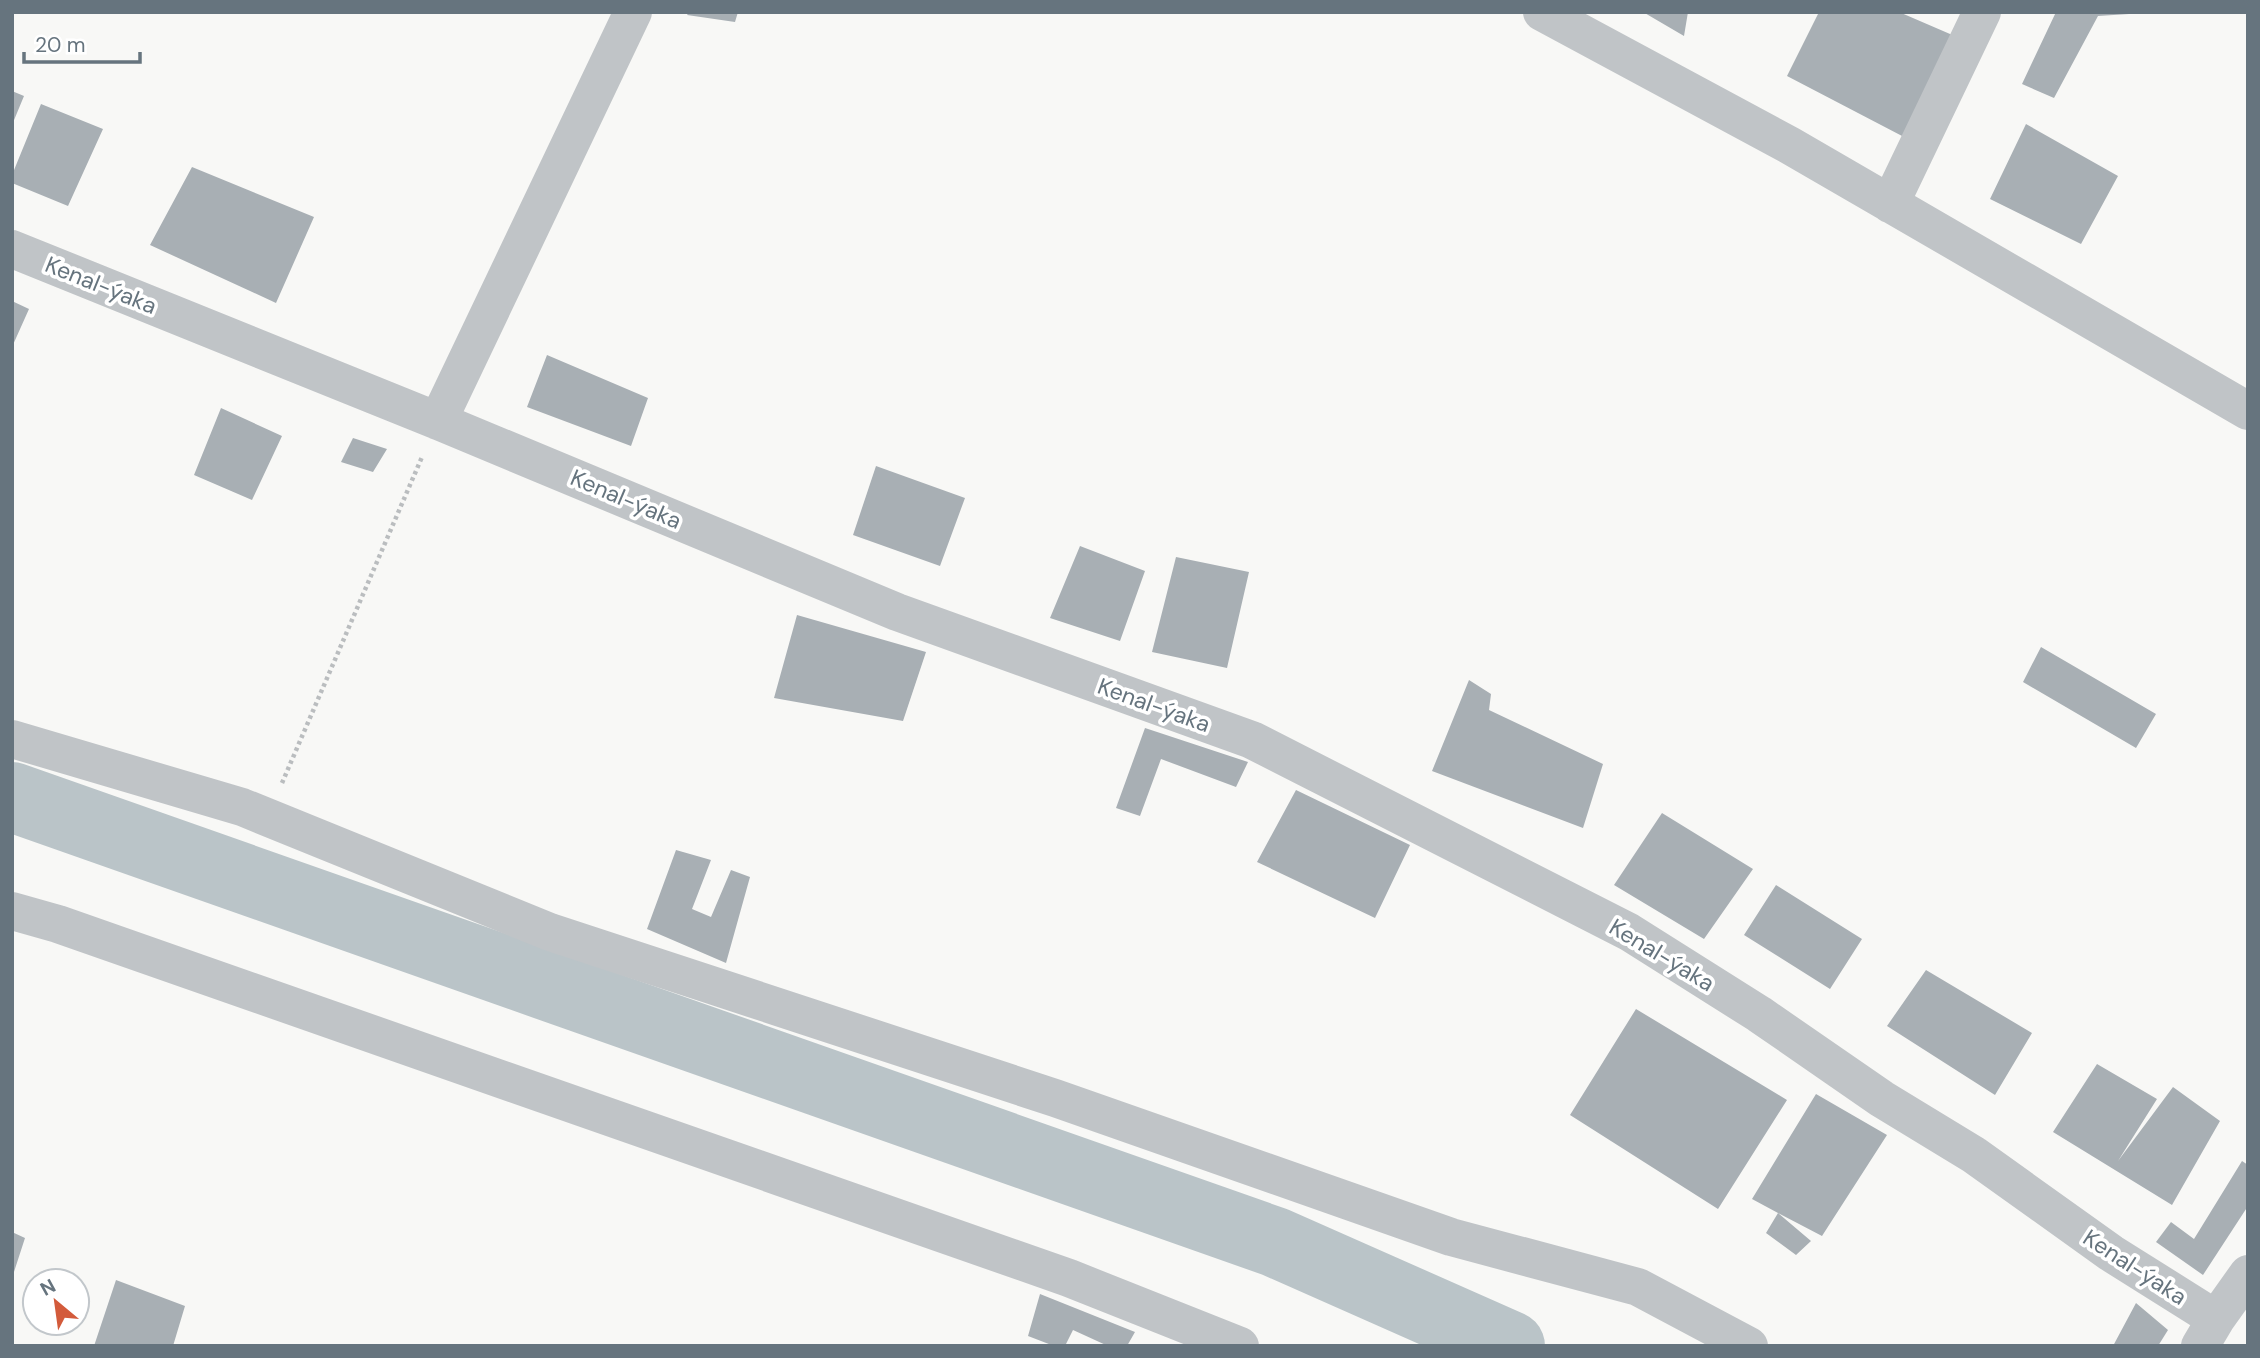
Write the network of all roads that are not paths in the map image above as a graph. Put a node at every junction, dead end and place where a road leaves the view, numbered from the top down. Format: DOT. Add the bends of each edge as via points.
graph roads {
  1 [pos="633,12"];
  2 [pos="1542,12"];
  3 [pos="1982,12"];
  4 [pos="1890,204"];
  5 [pos="12,249"];
  6 [pos="2248,411"];
  7 [pos="438,421"];
  8 [pos="12,738"];
  9 [pos="12,911"];
  10 [pos="2248,1274"];
  11 [pos="2208,1332"];
  12 [pos="1240,1346"];
  13 [pos="1749,1346"];
  1 -- 7 [label="street"];
  2 -- 4 [label="street"];
  3 -- 4 [label="street"];
  4 -- 6 [label="street"];
  5 -- 7 [label="street, Kenal-ýaka"];
  7 -- 11 [label="street, Kenal-ýaka" via="897,612 1252,740 1629,932 1974,1156 2111,1253"];
  8 -- 13 [label="street" via="242,807 551,932 1055,1098 1451,1237 1638,1287"];
  9 -- 12 [label="street" via="1069,1278"];
  10 -- 11 [label="street"];
}
